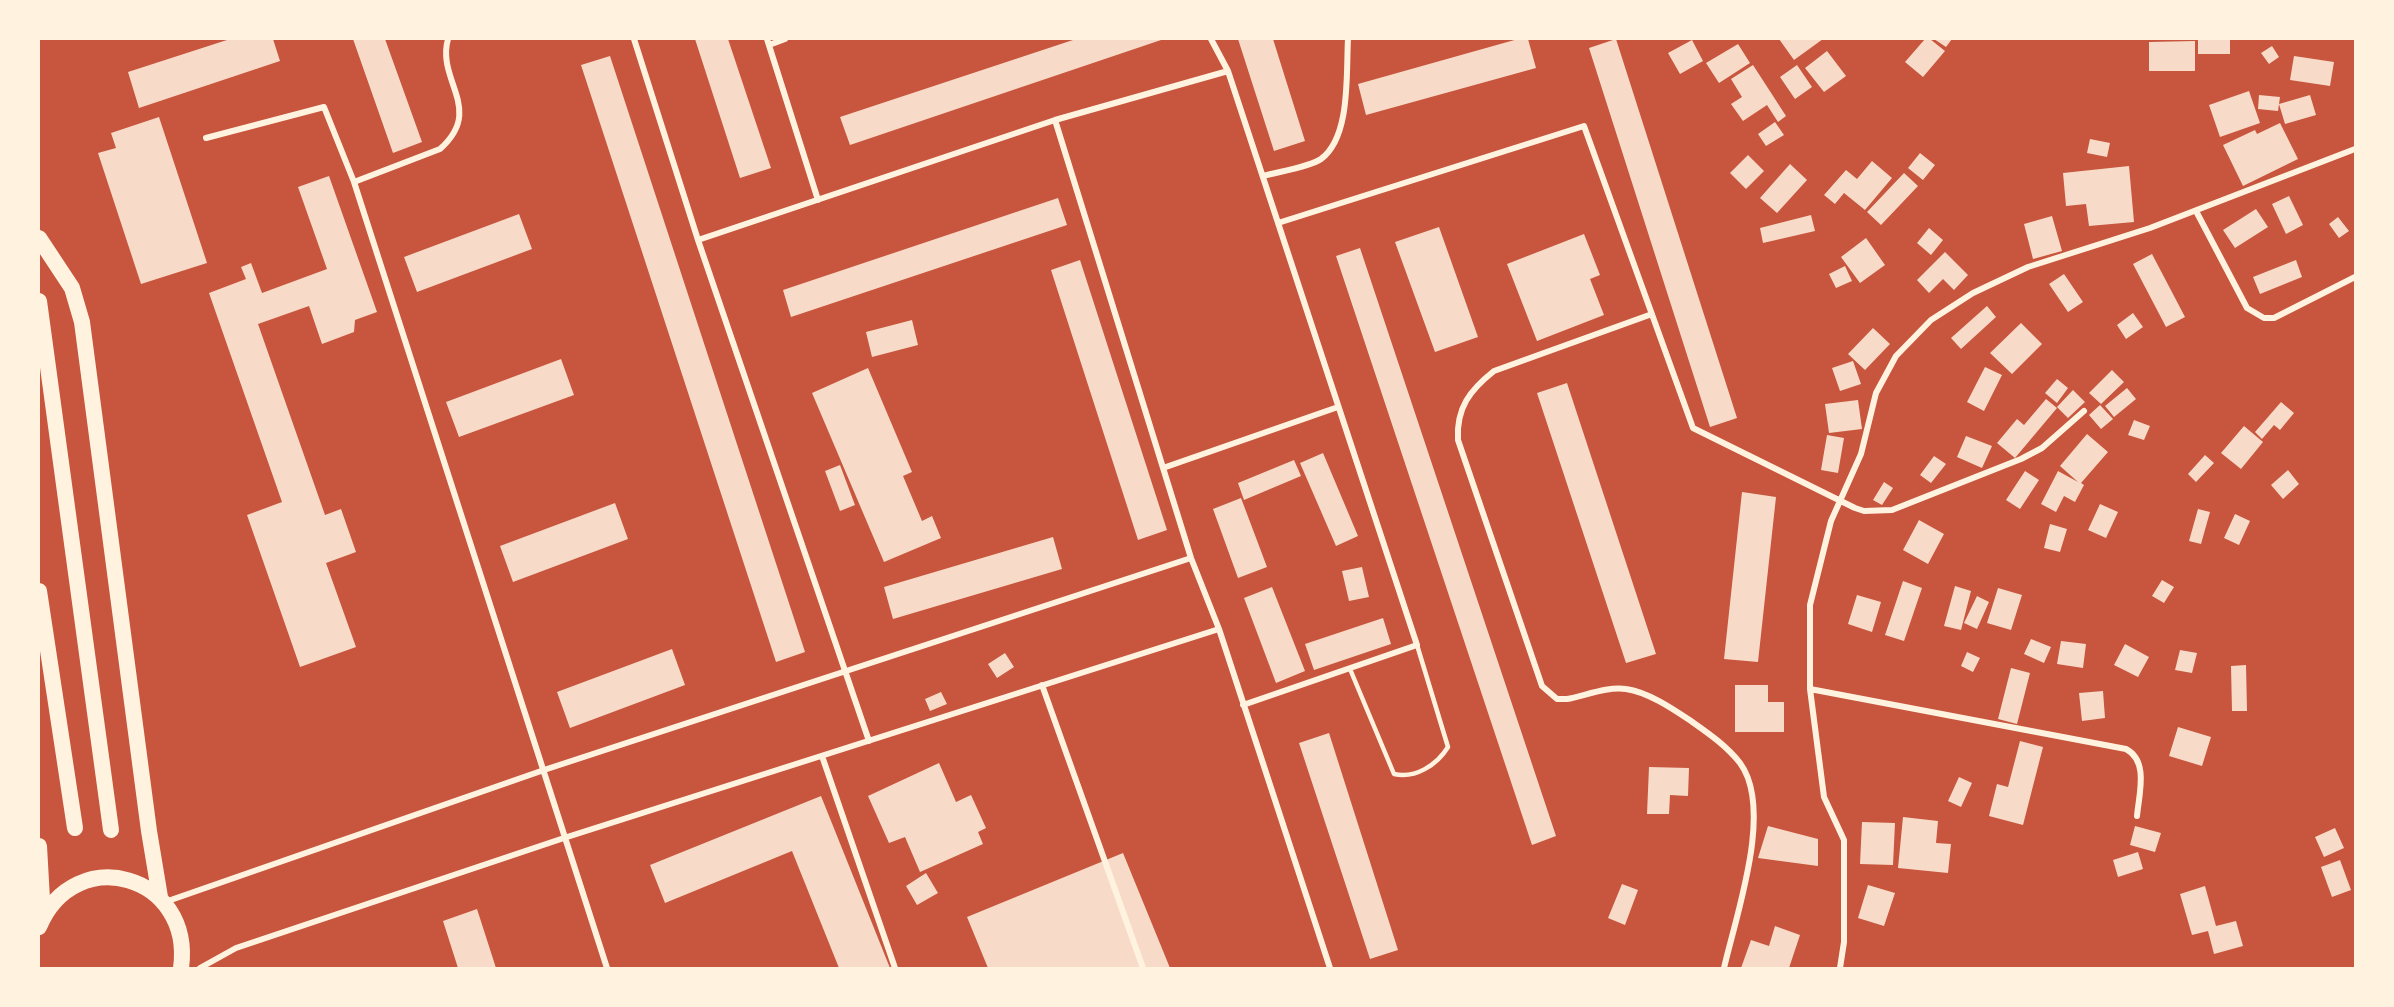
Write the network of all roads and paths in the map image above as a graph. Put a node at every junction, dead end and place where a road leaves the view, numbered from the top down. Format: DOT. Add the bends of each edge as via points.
graph roads {
  1 [pos="448,39"];
  2 [pos="634,39"];
  3 [pos="785,39"];
  4 [pos="1211,39"];
  5 [pos="1348,39"];
  6 [pos="768,42"];
  7 [pos="1228,70"];
  8 [pos="1055,120"];
  9 [pos="206,138"];
  10 [pos="2355,149"];
  11 [pos="1263,176"];
  12 [pos="354,182"];
  13 [pos="818,200"];
  14 [pos="2196,211"];
  15 [pos="1278,223"];
  16 [pos="39,238"];
  17 [pos="698,240"];
  18 [pos="2355,277"];
  19 [pos="39,301"];
  20 [pos="1652,314"];
  21 [pos="1338,407"];
  22 [pos="2084,411"];
  23 [pos="1162,468"];
  24 [pos="1841,500"];
  25 [pos="1191,558"];
  26 [pos="39,591"];
  27 [pos="1219,629"];
  28 [pos="1417,645"];
  29 [pos="1350,669"];
  30 [pos="844,672"];
  31 [pos="1042,685"];
  32 [pos="1810,689"];
  33 [pos="1243,705"];
  34 [pos="869,741"];
  35 [pos="822,756"];
  36 [pos="544,770"];
  37 [pos="2137,816"];
  38 [pos="75,828"];
  39 [pos="111,830"];
  40 [pos="564,838"];
  41 [pos="39,855"];
  42 [pos="163,900"];
  43 [pos="41,922"];
  44 [pos="182,968"];
  45 [pos="200,968"];
  46 [pos="608,968"];
  47 [pos="895,968"];
  48 [pos="1143,968"];
  49 [pos="1330,968"];
  50 [pos="1724,968"];
  51 [pos="1840,968"];
  1 -- 12 [label="street" via="446,56 460,104 450,140 440,149"];
  2 -- 17 [label="street"];
  3 -- 6 [label="street"];
  4 -- 7 [label="street"];
  5 -- 11 [label="street" via="1342,125 1334,146 1320,160"];
  6 -- 13 [label="street"];
  7 -- 8 [label="street"];
  7 -- 11 [label="street"];
  8 -- 13 [label="street"];
  8 -- 23 [label="street"];
  9 -- 12 [label="street" via="324,107"];
  10 -- 14 [label="street"];
  11 -- 15 [label="street"];
  12 -- 36 [label="street"];
  13 -- 17 [label="street"];
  14 -- 18 [label="street" via="2247,308 2255,315 2274,318"];
  14 -- 24 [label="street" via="2028,267 1973,293 1931,320 1896,356 1875,393 1861,454"];
  15 -- 20 [label="street" via="1584,126"];
  15 -- 21 [label="street"];
  16 -- 42 [label="highway" via="72,288 82,322 149,831"];
  17 -- 30 [label="street"];
  19 -- 39 [label="highway"];
  20 -- 24 [label="street" via="1693,428"];
  20 -- 50 [label="street" via="1494,371 1463,403 1457,422 1458,440 1542,686 1557,699 1626,689 1664,705 1726,748 1748,777 1756,814 1753,840"];
  21 -- 23 [label="street"];
  21 -- 28 [label="street"];
  22 -- 24 [label="street" via="2032,454 1892,510 1864,511"];
  23 -- 25 [label="street"];
  24 -- 32 [label="street" via="1831,521 1810,605"];
  25 -- 27 [label="street"];
  25 -- 30 [label="street"];
  26 -- 38 [label="highway"];
  27 -- 31 [label="street"];
  27 -- 33 [label="street"];
  28 -- 29 [label="street"];
  28 -- 29 [label="lane" via="1448,747 1439,761 1406,777 1394,774"];
  29 -- 33 [label="street"];
  30 -- 34 [label="street"];
  30 -- 36 [label="street"];
  31 -- 34 [label="street"];
  31 -- 48 [label="street"];
  32 -- 37 [label="street" via="2126,748 2140,765"];
  32 -- 51 [label="street" via="1824,797 1844,840 1844,942"];
  33 -- 49 [label="street"];
  34 -- 35 [label="street"];
  35 -- 40 [label="street"];
  35 -- 47 [label="street"];
  36 -- 40 [label="street"];
  36 -- 42 [label="street"];
  40 -- 45 [label="street" via="236,948"];
  40 -- 46 [label="street"];
  41 -- 43 [label="highway"];
  42 -- 43 [label="highway" via="131,880 97,878 65,892 52,903"];
  42 -- 44 [label="highway" via="181,933"];
}
